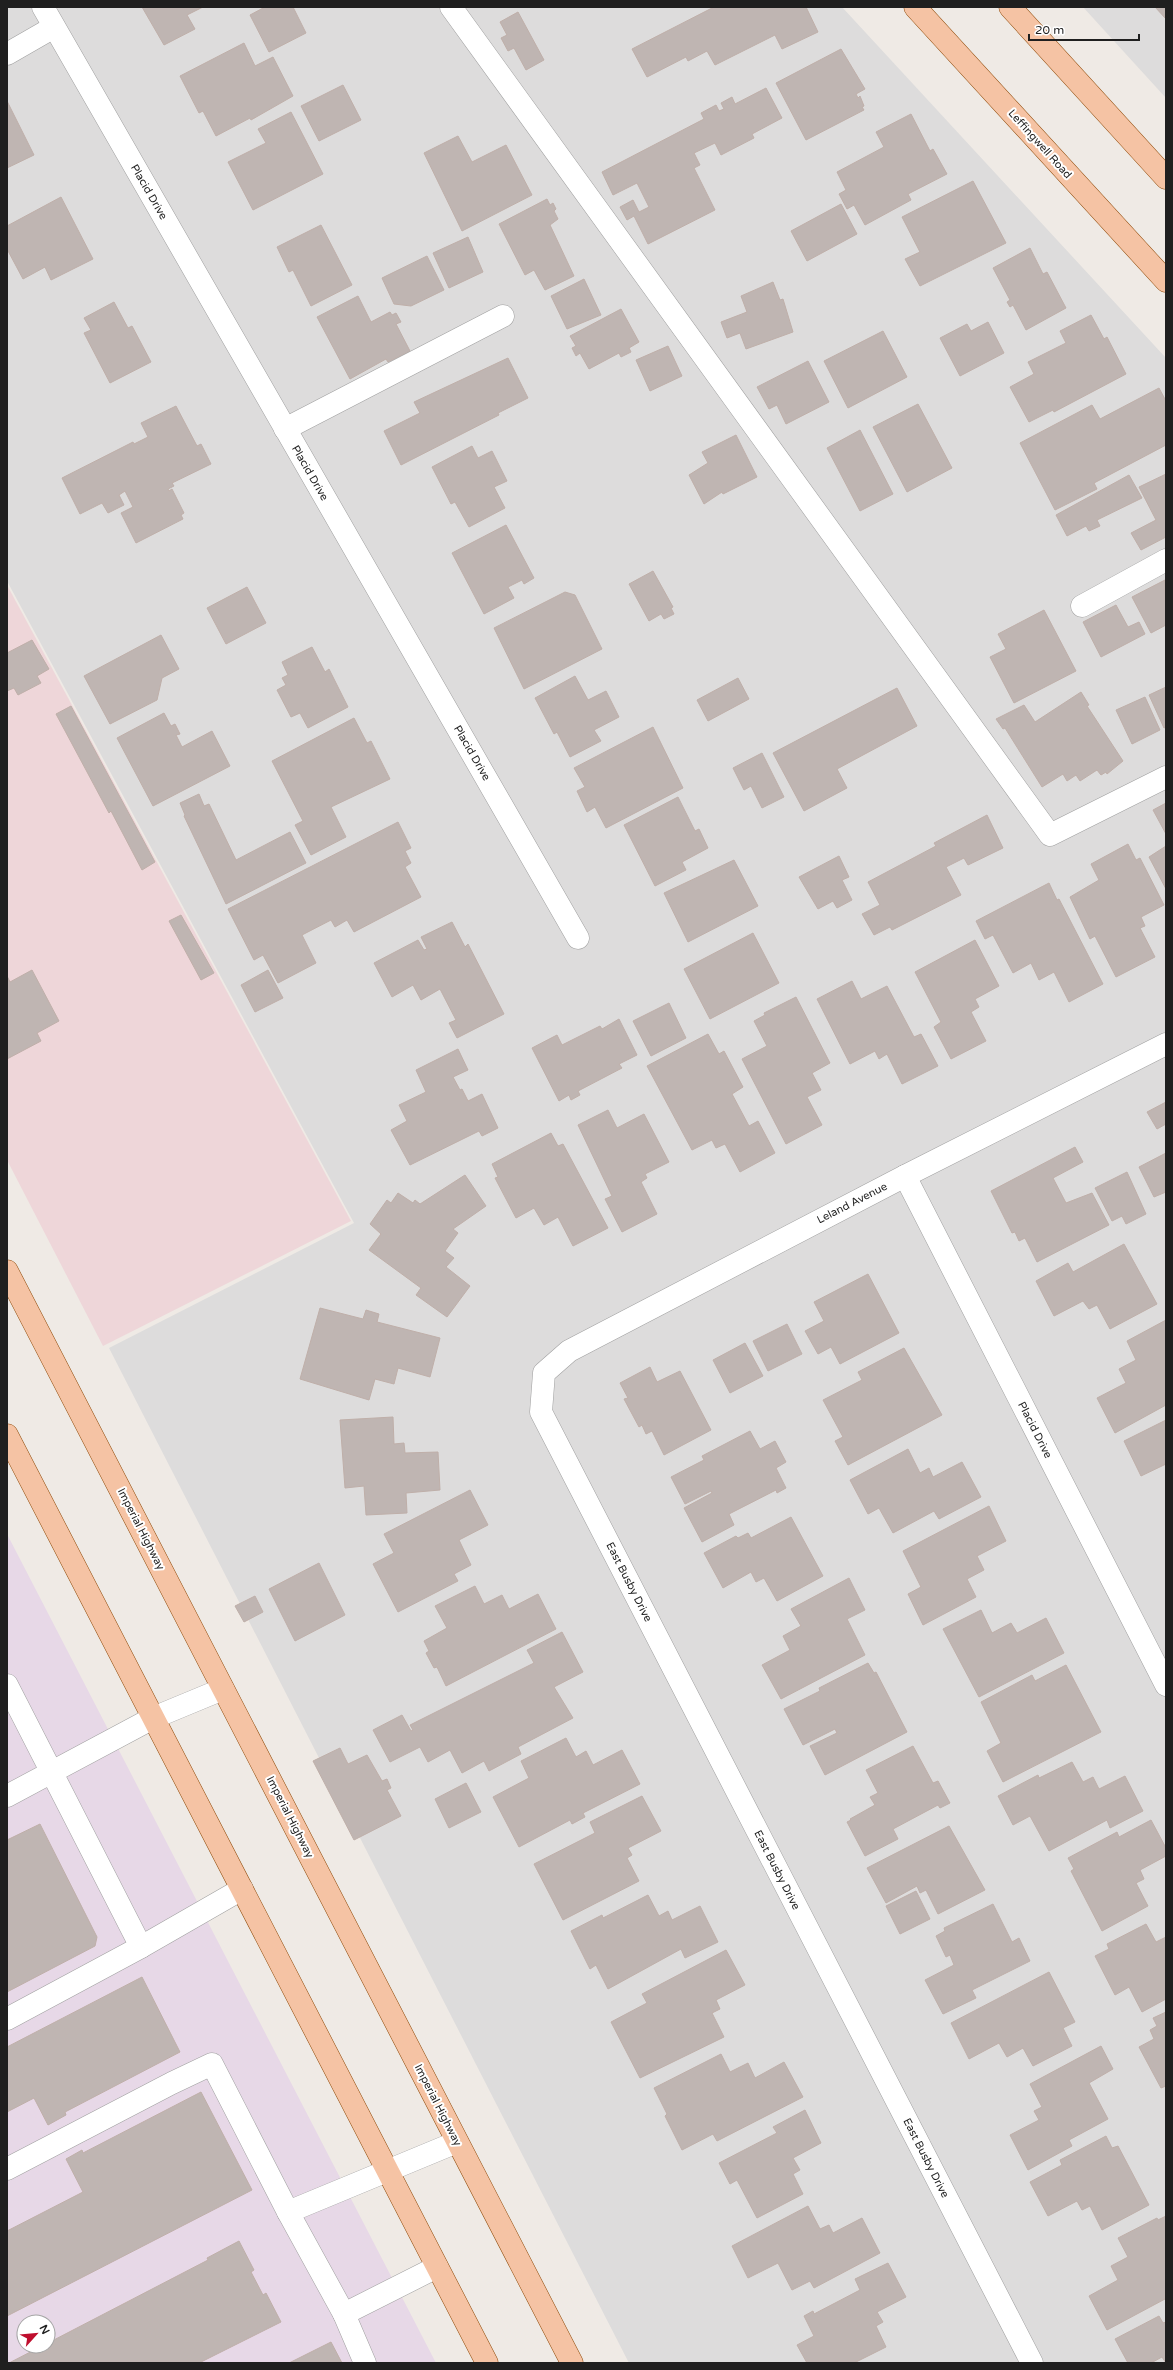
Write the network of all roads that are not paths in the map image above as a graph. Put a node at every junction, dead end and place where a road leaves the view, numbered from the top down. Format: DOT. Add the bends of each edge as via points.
graph roads {
  1 [pos="43,7"];
  2 [pos="451,7"];
  3 [pos="915,7"];
  4 [pos="1010,7"];
  5 [pos="54,27"];
  6 [pos="7,54"];
  7 [pos="1166,178"];
  8 [pos="1166,281"];
  9 [pos="503,316"];
  10 [pos="285,429"];
  11 [pos="1166,560"];
  12 [pos="1082,606"];
  13 [pos="1166,777"];
  14 [pos="578,938"];
  15 [pos="1166,1044"];
  16 [pos="905,1176"];
  17 [pos="7,1271"];
  18 [pos="544,1374"];
  19 [pos="9,1445"];
  20 [pos="7,1684"];
  21 [pos="1166,1685"];
  22 [pos="223,1688"];
  23 [pos="153,1718"];
  24 [pos="52,1772"];
  25 [pos="7,1796"];
  26 [pos="242,1889"];
  27 [pos="141,1947"];
  28 [pos="7,2019"];
  29 [pos="458,2142"];
  30 [pos="7,2169"];
  31 [pos="387,2171"];
  32 [pos="288,2212"];
  33 [pos="437,2267"];
  34 [pos="344,2314"];
  35 [pos="365,2363"];
  36 [pos="487,2363"];
  37 [pos="572,2363"];
  38 [pos="1032,2363"];
  1 -- 5 [label="street, Placid Drive"];
  2 -- 13 [label="street" via="1050,835"];
  3 -- 8 [label="main road, Leffingwell Road"];
  4 -- 7 [label="main road"];
  5 -- 6 [label="street"];
  5 -- 10 [label="street, Placid Drive"];
  9 -- 10 [label="street"];
  10 -- 14 [label="street, Placid Drive"];
  11 -- 12 [label="street"];
  15 -- 16 [label="street, Leland Avenue"];
  16 -- 18 [label="street, Leland Avenue" via="569,1351"];
  16 -- 21 [label="street, Placid Drive"];
  17 -- 22 [label="main road, Imperial Highway"];
  18 -- 38 [label="street, East Busby Drive" via="541,1412"];
  19 -- 23 [label="main road"];
  20 -- 24 [label="street"];
  22 -- 23 [label="street"];
  22 -- 29 [label="main road, Imperial Highway"];
  23 -- 24 [label="street"];
  23 -- 26 [label="main road"];
  24 -- 25 [label="street"];
  24 -- 27 [label="street"];
  26 -- 27 [label="street"];
  26 -- 31 [label="main road"];
  27 -- 28 [label="street"];
  29 -- 31 [label="street"];
  29 -- 37 [label="main road, Imperial Highway"];
  30 -- 32 [label="street" via="212,2064"];
  31 -- 32 [label="street"];
  31 -- 33 [label="main road"];
  32 -- 34 [label="street"];
  33 -- 34 [label="street"];
  33 -- 36 [label="main road"];
  34 -- 35 [label="street"];
}
